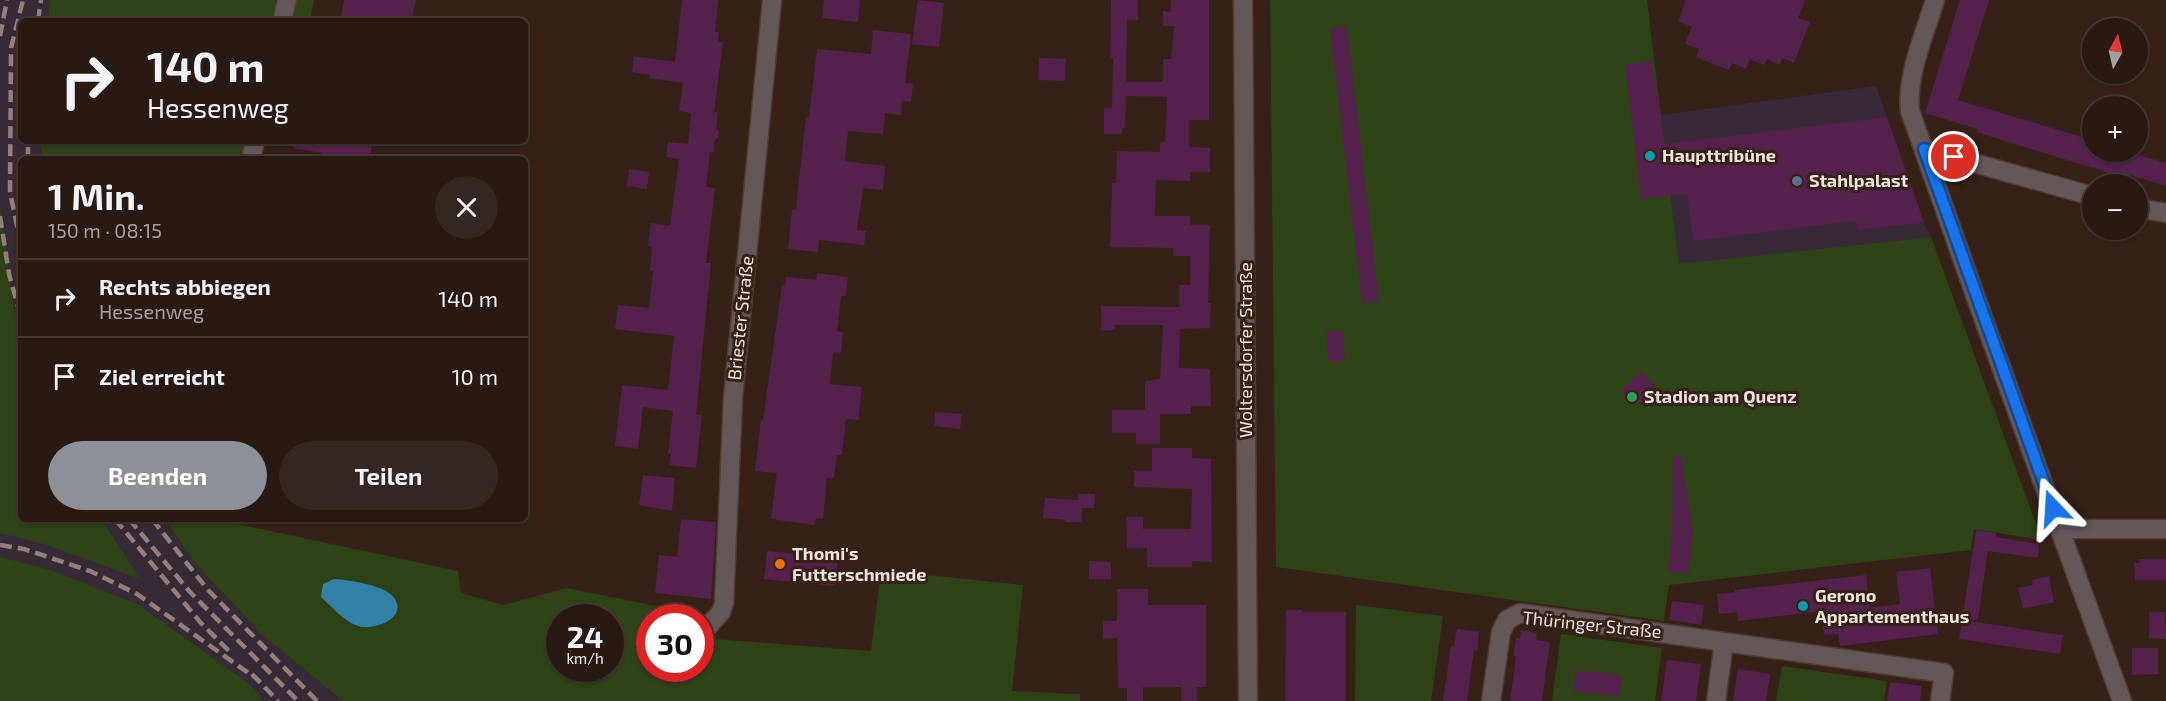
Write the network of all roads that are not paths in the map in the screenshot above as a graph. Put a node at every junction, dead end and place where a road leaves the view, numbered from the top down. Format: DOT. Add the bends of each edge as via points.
graph roads {
  1 [pos="287,0"];
  2 [pos="772,0"];
  3 [pos="1243,0"];
  4 [pos="1935,0"];
  5 [pos="283,18"];
  6 [pos="1924,149"];
  7 [pos="2082,193"];
  8 [pos="2148,210"];
  9 [pos="2166,213"];
  10 [pos="2060,529"];
  11 [pos="2166,529"];
  12 [pos="714,620"];
  13 [pos="1724,642"];
  14 [pos="1248,701"];
  15 [pos="1491,701"];
  16 [pos="1716,701"];
  17 [pos="1940,701"];
  18 [pos="2122,701"];
  1 -- 5 [label="street"];
  2 -- 12 [label="street, Briester Straße" via="734,398 724,603"];
  3 -- 14 [label="street, Woltersdorfer Straße"];
  4 -- 6 [label="street" via="1909,98"];
  6 -- 7 [label="street"];
  6 -- 10 [label="street"];
  8 -- 9 [label="street"];
  10 -- 11 [label="street"];
  10 -- 18 [label="street"];
  13 -- 15 [label="street, Thüringer Straße" via="1520,613 1508,620 1501,633"];
  13 -- 16 [label="street"];
  13 -- 17 [label="street, Thüringer Straße" via="1944,673"];
}
